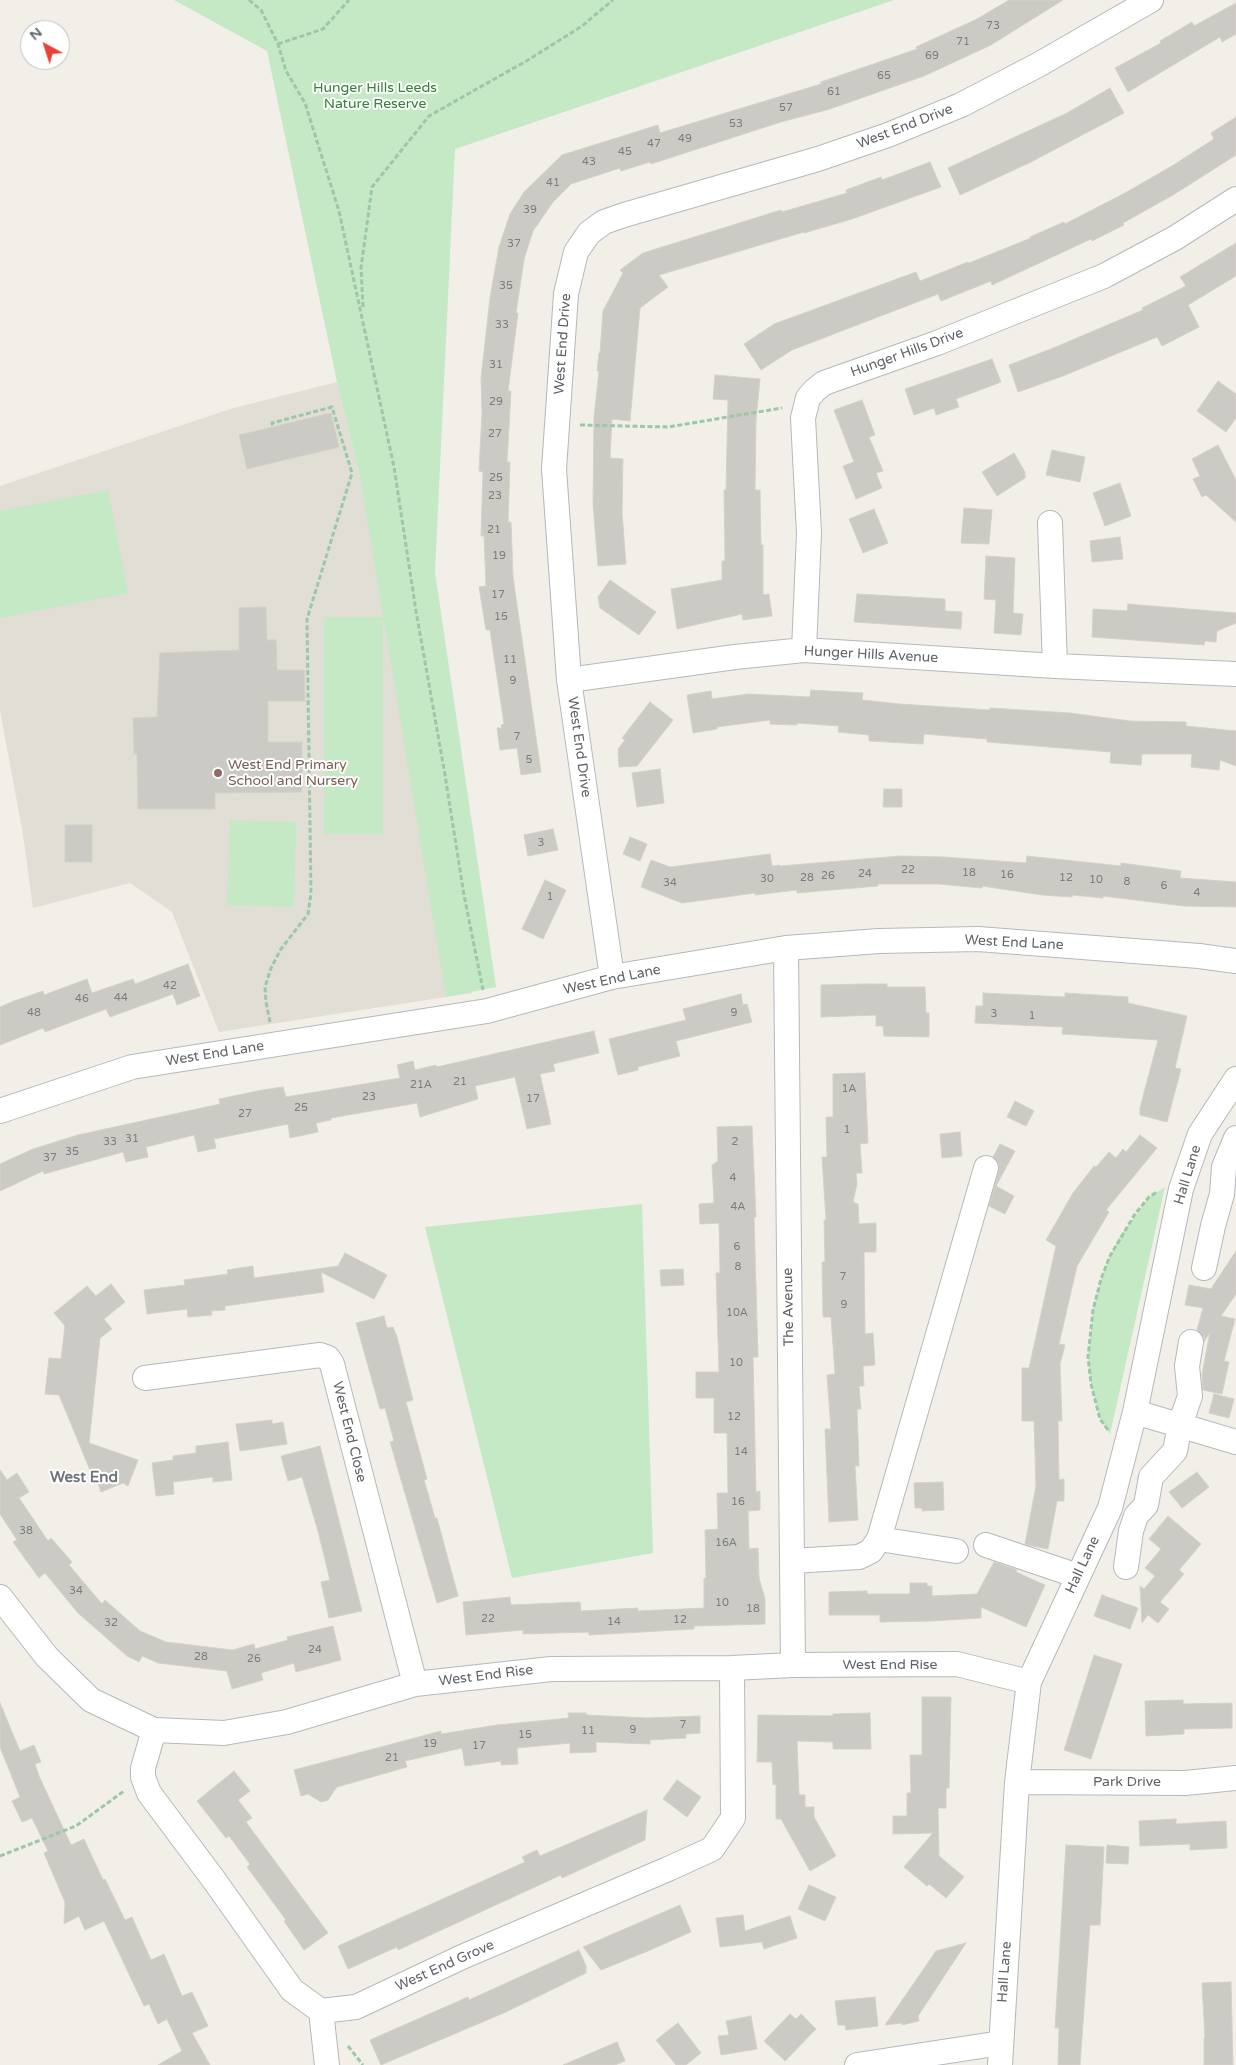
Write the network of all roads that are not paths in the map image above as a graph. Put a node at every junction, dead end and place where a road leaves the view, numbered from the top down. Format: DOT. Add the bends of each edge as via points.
graph roads {
  1 [pos="1150,0"];
  2 [pos="1236,199"];
  3 [pos="1050,522"];
  4 [pos="804,650"];
  5 [pos="1055,666"];
  6 [pos="1236,674"];
  7 [pos="569,680"];
  8 [pos="786,948"];
  9 [pos="1236,961"];
  10 [pos="612,977"];
  11 [pos="1236,1079"];
  12 [pos="0,1111"];
  13 [pos="1236,1138"];
  14 [pos="986,1168"];
  15 [pos="1229,1196"];
  16 [pos="1204,1268"];
  17 [pos="1191,1342"];
  18 [pos="145,1378"];
  19 [pos="1135,1412"];
  20 [pos="1180,1425"];
  21 [pos="1236,1442"];
  22 [pos="878,1540"];
  23 [pos="986,1545"];
  24 [pos="956,1551"];
  25 [pos="792,1562"];
  26 [pos="1126,1567"];
  27 [pos="1078,1576"];
  28 [pos="0,1597"];
  29 [pos="792,1665"];
  30 [pos="732,1668"];
  31 [pos="1029,1682"];
  32 [pos="414,1684"];
  33 [pos="154,1730"];
  34 [pos="1236,1778"];
  35 [pos="1017,1782"];
  36 [pos="321,2011"];
  37 [pos="1001,2054"];
  38 [pos="327,2065"];
  39 [pos="857,2065"];
  1 -- 7 [label="street, West End Drive" via="961,106 818,159 624,215 604,222 589,233 576,252 566,294 554,469"];
  2 -- 4 [label="street, Hunger Hills Drive" via="1175,238 1104,276 937,343 824,383 808,398 803,418 809,533"];
  3 -- 5 [label="street"];
  4 -- 5 [label="street, Hunger Hills Avenue"];
  4 -- 7 [label="street, Hunger Hills Avenue"];
  5 -- 6 [label="street, Hunger Hills Avenue"];
  7 -- 10 [label="street, West End Drive"];
  8 -- 9 [label="street, West End Lane" via="879,941 978,939"];
  8 -- 10 [label="street, West End Lane"];
  8 -- 25 [label="street, The Avenue"];
  10 -- 12 [label="street, West End Lane" via="487,1011 132,1068"];
  11 -- 19 [label="street, Hall Lane" via="1200,1134 1181,1189"];
  13 -- 15 [label="street" via="1224,1167"];
  14 -- 22 [label="street"];
  15 -- 16 [label="street"];
  17 -- 20 [label="street" via="1187,1366 1190,1396"];
  18 -- 32 [label="street, West End Close" via="320,1355 328,1358"];
  19 -- 20 [label="street"];
  19 -- 27 [label="street, Hall Lane" via="1110,1508"];
  20 -- 21 [label="street"];
  20 -- 26 [label="street" via="1175,1451 1152,1476 1146,1505 1136,1516"];
  22 -- 24 [label="street"];
  22 -- 25 [label="street" via="871,1551 859,1557"];
  23 -- 27 [label="street"];
  25 -- 29 [label="street, The Avenue"];
  27 -- 31 [label="street, Hall Lane"];
  28 -- 33 [label="street, West End Rise" via="47,1657 92,1700"];
  29 -- 30 [label="street, West End Rise"];
  29 -- 31 [label="street, West End Rise" via="957,1664"];
  30 -- 32 [label="street, West End Rise" via="550,1669"];
  30 -- 36 [label="street, West End Grove" via="733,1818 712,1848 356,2007"];
  31 -- 35 [label="street, Hall Lane"];
  32 -- 33 [label="street, West End Rise" via="287,1722 224,1733"];
  33 -- 36 [label="street" via="143,1768 149,1793 292,1990"];
  34 -- 35 [label="street, Park Drive" via="1185,1783"];
  35 -- 37 [label="street, Hall Lane"];
  36 -- 38 [label="street"];
  37 -- 39 [label="street"];
}
